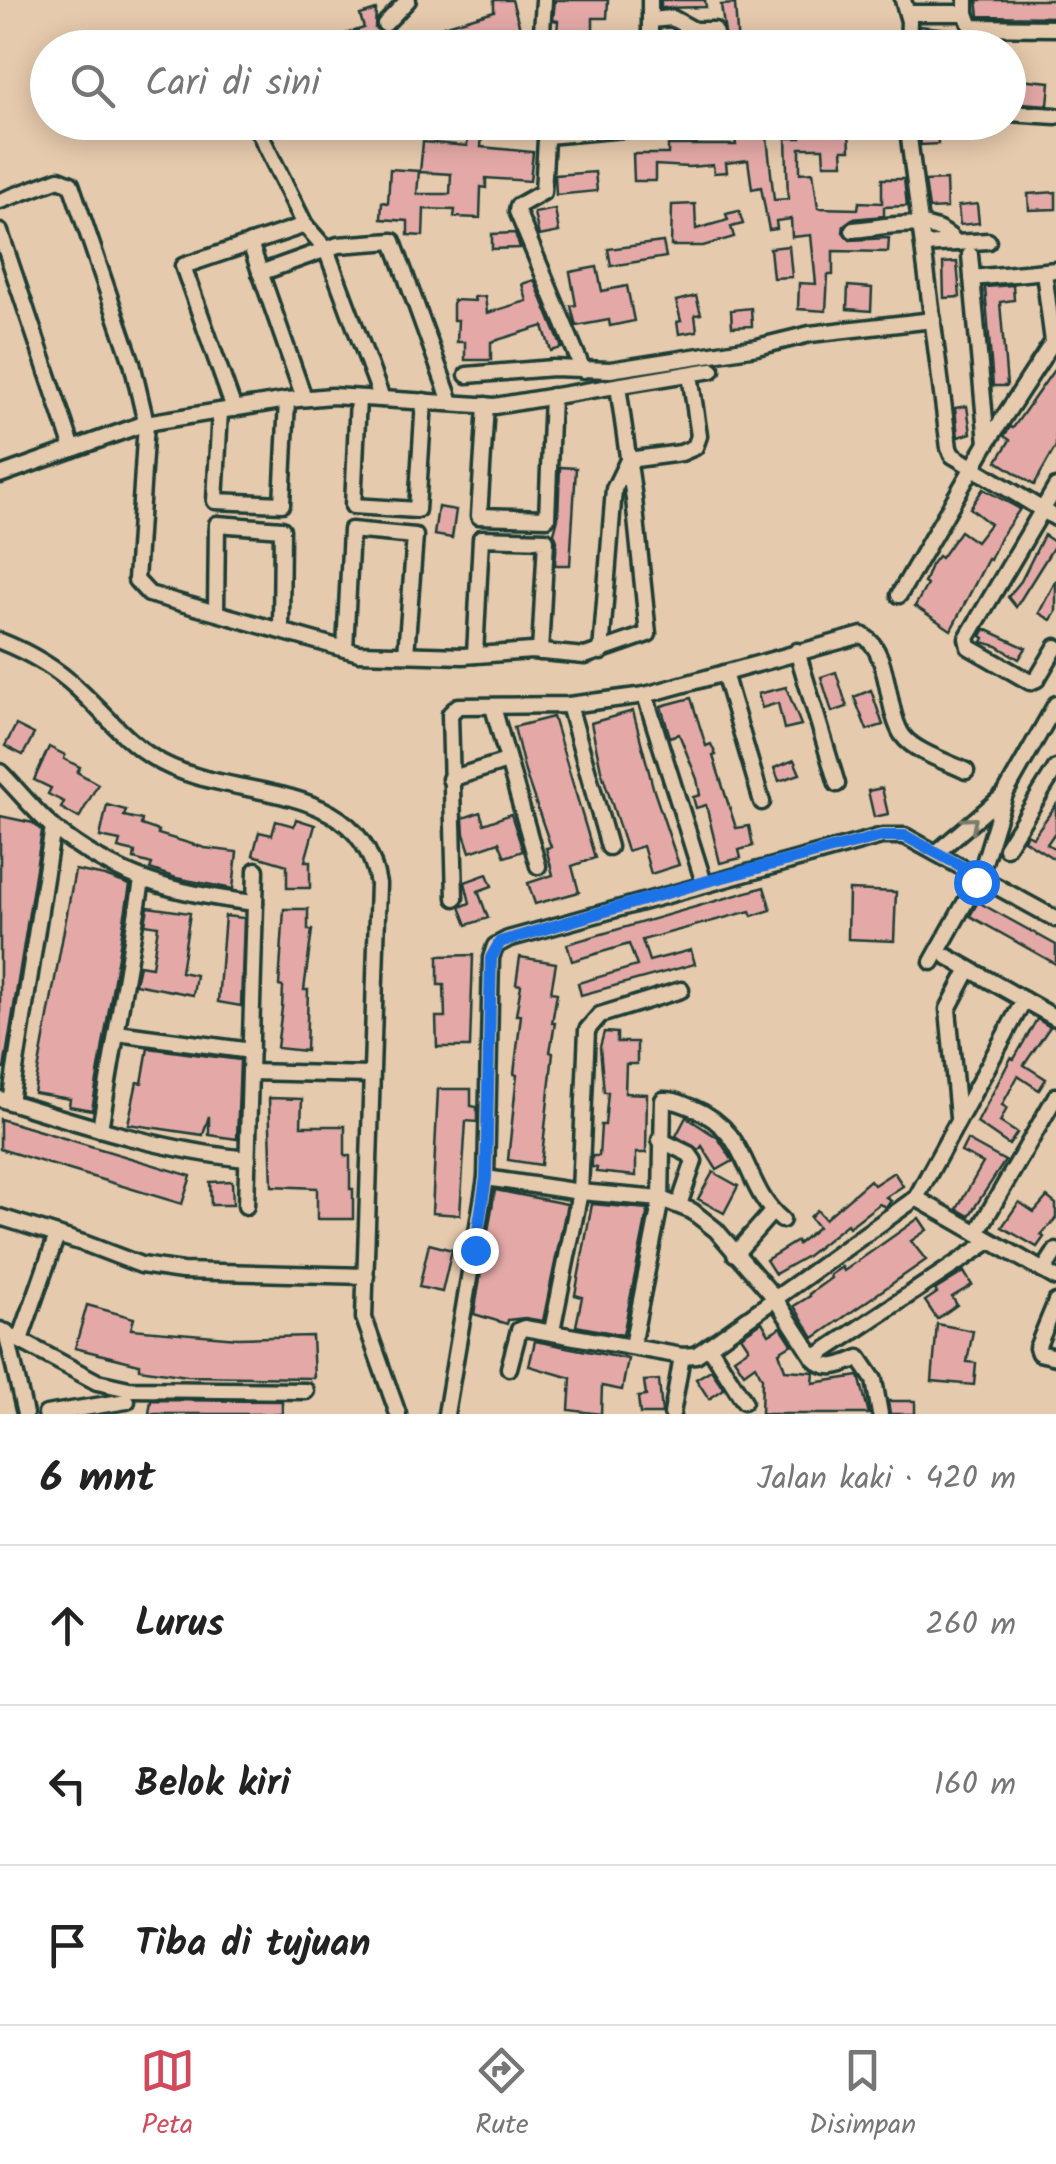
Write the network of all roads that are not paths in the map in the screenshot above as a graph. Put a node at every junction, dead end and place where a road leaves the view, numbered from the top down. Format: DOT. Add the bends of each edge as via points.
graph roads {
  1 [pos="408,0"];
  2 [pos="544,0"];
  3 [pos="650,0"];
  4 [pos="966,6"];
  5 [pos="905,7"];
  6 [pos="651,20"];
  7 [pos="385,24"];
  8 [pos="1056,28"];
  9 [pos="542,30"];
  10 [pos="651,30"];
  11 [pos="694,30"];
  12 [pos="1026,114"];
  13 [pos="1056,116"];
  14 [pos="263,140"];
  15 [pos="546,140"];
  16 [pos="909,140"];
  17 [pos="0,201"];
  18 [pos="305,225"];
  19 [pos="920,226"];
  20 [pos="854,230"];
  21 [pos="0,232"];
  22 [pos="988,242"];
  23 [pos="956,243"];
  24 [pos="250,244"];
  25 [pos="923,244"];
  26 [pos="326,249"];
  27 [pos="970,254"];
  28 [pos="1050,271"];
  29 [pos="260,274"];
  30 [pos="972,278"];
  31 [pos="933,320"];
  32 [pos="1054,339"];
  33 [pos="1041,362"];
  34 [pos="583,370"];
  35 [pos="712,370"];
  36 [pos="1056,370"];
  37 [pos="690,374"];
  38 [pos="467,375"];
  39 [pos="618,386"];
  40 [pos="552,396"];
  41 [pos="304,398"];
  42 [pos="358,398"];
  43 [pos="382,399"];
  44 [pos="287,400"];
  45 [pos="424,401"];
  46 [pos="452,402"];
  47 [pos="486,405"];
  48 [pos="227,410"];
  49 [pos="146,424"];
  50 [pos="987,443"];
  51 [pos="73,450"];
  52 [pos="628,460"];
  53 [pos="973,469"];
  54 [pos="0,475"];
  55 [pos="1056,487"];
  56 [pos="1049,514"];
  57 [pos="899,595"];
  58 [pos="216,612"];
  59 [pos="281,629"];
  60 [pos="0,641"];
  61 [pos="1056,647"];
  62 [pos="345,648"];
  63 [pos="540,652"];
  64 [pos="601,652"];
  65 [pos="798,652"];
  66 [pos="406,654"];
  67 [pos="475,655"];
  68 [pos="724,673"];
  69 [pos="644,695"];
  70 [pos="1056,704"];
  71 [pos="569,705"];
  72 [pos="493,707"];
  73 [pos="508,761"];
  74 [pos="1056,768"];
  75 [pos="966,771"];
  76 [pos="0,772"];
  77 [pos="450,778"];
  78 [pos="838,784"];
  79 [pos="1005,794"];
  80 [pos="762,802"];
  81 [pos="53,827"];
  82 [pos="610,848"];
  83 [pos="1006,848"];
  84 [pos="936,853"];
  85 [pos="538,866"];
  86 [pos="256,870"];
  87 [pos="980,876"];
  88 [pos="142,881"];
  89 [pos="704,882"];
  90 [pos="455,898"];
  91 [pos="255,902"];
  92 [pos="1056,919"];
  93 [pos="948,956"];
  94 [pos="932,962"];
  95 [pos="969,969"];
  96 [pos="681,990"];
  97 [pos="1024,1000"];
  98 [pos="1056,1018"];
  99 [pos="117,1032"];
  100 [pos="251,1051"];
  101 [pos="250,1072"];
  102 [pos="370,1075"];
  103 [pos="1056,1096"];
  104 [pos="5,1101"];
  105 [pos="958,1117"];
  106 [pos="100,1130"];
  107 [pos="660,1140"];
  108 [pos="248,1158"];
  109 [pos="486,1178"];
  110 [pos="580,1192"];
  111 [pos="916,1198"];
  112 [pos="661,1200"];
  113 [pos="679,1205"];
  114 [pos="246,1206"];
  115 [pos="0,1217"];
  116 [pos="57,1235"];
  117 [pos="983,1237"];
  118 [pos="1056,1252"];
  119 [pos="736,1254"];
  120 [pos="1050,1275"];
  121 [pos="366,1276"];
  122 [pos="774,1297"];
  123 [pos="1056,1302"];
  124 [pos="3,1331"];
  125 [pos="552,1331"];
  126 [pos="853,1335"];
  127 [pos="20,1340"];
  128 [pos="632,1346"];
  129 [pos="710,1346"];
  130 [pos="682,1356"];
  131 [pos="1056,1357"];
  132 [pos="814,1358"];
  133 [pos="859,1358"];
  134 [pos="509,1368"];
  135 [pos="306,1390"];
  136 [pos="127,1401"];
  137 [pos="744,1401"];
  138 [pos="25,1414"];
  139 [pos="46,1414"];
  140 [pos="398,1414"];
  141 [pos="446,1414"];
  142 [pos="672,1414"];
  143 [pos="880,1414"];
  1 -- 7 [label="street"];
  2 -- 9 [label="street"];
  3 -- 6 [label="street"];
  4 -- 5 [label="street"];
  4 -- 8 [label="street" via="968,23 977,28"];
  6 -- 10 [label="street"];
  6 -- 11 [label="street" via="672,18"];
  12 -- 13 [label="street"];
  14 -- 18 [label="street"];
  15 -- 34 [label="street" via="543,192 517,211"];
  16 -- 19 [label="street"];
  17 -- 49 [label="street" via="59,179 71,184"];
  18 -- 24 [label="street"];
  18 -- 26 [label="street"];
  19 -- 20 [label="street"];
  19 -- 23 [label="street" via="943,229"];
  19 -- 25 [label="street"];
  21 -- 51 [label="street"];
  22 -- 23 [label="street"];
  23 -- 25 [label="street"];
  24 -- 29 [label="street"];
  24 -- 48 [label="street" via="183,266"];
  25 -- 31 [label="street"];
  26 -- 29 [label="street"];
  26 -- 43 [label="street"];
  26 -- 46 [label="street" via="394,241"];
  27 -- 30 [label="street"];
  28 -- 30 [label="street"];
  28 -- 32 [label="street"];
  29 -- 41 [label="street"];
  30 -- 50 [label="street"];
  31 -- 34 [label="street"];
  31 -- 53 [label="street" via="948,448"];
  32 -- 33 [label="street"];
  33 -- 36 [label="street"];
  33 -- 50 [label="street"];
  34 -- 38 [label="street"];
  35 -- 37 [label="street"];
  37 -- 39 [label="street"];
  37 -- 52 [label="street" via="696,447"];
  39 -- 40 [label="street"];
  39 -- 52 [label="street"];
  40 -- 47 [label="street"];
  40 -- 47 [label="street" via="547,518 479,516"];
  41 -- 42 [label="street"];
  41 -- 44 [label="street"];
  42 -- 43 [label="street"];
  42 -- 45 [label="street" via="353,506 417,510"];
  43 -- 45 [label="street"];
  44 -- 48 [label="street"];
  44 -- 48 [label="street" via="282,504 215,501"];
  45 -- 46 [label="street"];
  46 -- 47 [label="street"];
  48 -- 49 [label="street"];
  49 -- 51 [label="street"];
  49 -- 58 [label="street" via="136,580 149,594"];
  50 -- 53 [label="street"];
  51 -- 54 [label="street"];
  52 -- 64 [label="street" via="614,489"];
  52 -- 64 [label="street" via="648,634"];
  53 -- 56 [label="street"];
  53 -- 57 [label="street"];
  55 -- 56 [label="street"];
  56 -- 61 [label="street" via="967,644 1030,682"];
  58 -- 59 [label="street"];
  58 -- 59 [label="street" via="217,524 282,529"];
  59 -- 62 [label="street"];
  60 -- 102 [label="street" via="69,681 169,767 295,798 332,812 357,833 378,884"];
  62 -- 66 [label="street"];
  62 -- 66 [label="street" via="351,530 414,536"];
  63 -- 64 [label="street"];
  63 -- 67 [label="street"];
  63 -- 67 [label="street" via="546,540 481,538"];
  65 -- 68 [label="street"];
  65 -- 75 [label="street" via="852,636 868,638 906,740"];
  65 -- 78 [label="street"];
  66 -- 67 [label="street"];
  68 -- 69 [label="street"];
  68 -- 80 [label="street"];
  69 -- 71 [label="street"];
  69 -- 89 [label="street"];
  70 -- 79 [label="street"];
  71 -- 72 [label="street"];
  71 -- 82 [label="street"];
  72 -- 73 [label="street"];
  72 -- 77 [label="street" via="452,710"];
  73 -- 77 [label="street"];
  73 -- 85 [label="street"];
  74 -- 83 [label="street"];
  76 -- 81 [label="street"];
  77 -- 90 [label="street"];
  84 -- 79 [label="street, one-way"];
  79 -- 87 [label="street"];
  81 -- 88 [label="street"];
  81 -- 104 [label="street"];
  84 -- 87 [label="street"];
  84 -- 89 [label="street" via="905,836 882,836"];
  86 -- 91 [label="street"];
  87 -- 92 [label="street"];
  87 -- 94 [label="street"];
  88 -- 91 [label="street"];
  88 -- 99 [label="street"];
  89 -- 109 [label="street" via="495,946"];
  91 -- 100 [label="street"];
  93 -- 95 [label="street"];
  95 -- 97 [label="street"];
  95 -- 105 [label="street" via="948,1009"];
  96 -- 110 [label="street" via="600,1015 587,1030"];
  97 -- 98 [label="street"];
  97 -- 105 [label="street"];
  99 -- 100 [label="street"];
  99 -- 106 [label="street"];
  100 -- 101 [label="street"];
  101 -- 102 [label="street"];
  101 -- 108 [label="street"];
  102 -- 121 [label="street"];
  103 -- 117 [label="street"];
  104 -- 106 [label="street"];
  105 -- 111 [label="street"];
  106 -- 108 [label="street"];
  107 -- 112 [label="street"];
  107 -- 113 [label="street" via="694,1161"];
  107 -- 119 [label="street" via="664,1099 711,1115 739,1147 777,1216"];
  108 -- 114 [label="street"];
  109 -- 110 [label="street"];
  109 -- 141 [label="street"];
  110 -- 112 [label="street"];
  110 -- 125 [label="street"];
  111 -- 117 [label="street"];
  111 -- 122 [label="street"];
  112 -- 113 [label="street"];
  112 -- 128 [label="street"];
  113 -- 119 [label="street" via="708,1223"];
  115 -- 116 [label="street"];
  116 -- 121 [label="street" via="140,1265 182,1272"];
  116 -- 127 [label="street"];
  117 -- 120 [label="street"];
  117 -- 126 [label="street"];
  118 -- 120 [label="street"];
  119 -- 122 [label="street"];
  121 -- 140 [label="street" via="364,1318"];
  122 -- 129 [label="street"];
  122 -- 132 [label="street"];
  123 -- 131 [label="street" via="1037,1348"];
  124 -- 127 [label="street"];
  124 -- 138 [label="street"];
  125 -- 128 [label="street"];
  125 -- 134 [label="street" via="519,1330"];
  126 -- 132 [label="street"];
  126 -- 133 [label="street"];
  127 -- 136 [label="street"];
  128 -- 130 [label="street"];
  129 -- 130 [label="street"];
  129 -- 137 [label="street"];
  130 -- 142 [label="street"];
  132 -- 133 [label="street" via="834,1367"];
  133 -- 143 [label="street" via="874,1380"];
  135 -- 136 [label="street"];
  136 -- 139 [label="street"];
}
